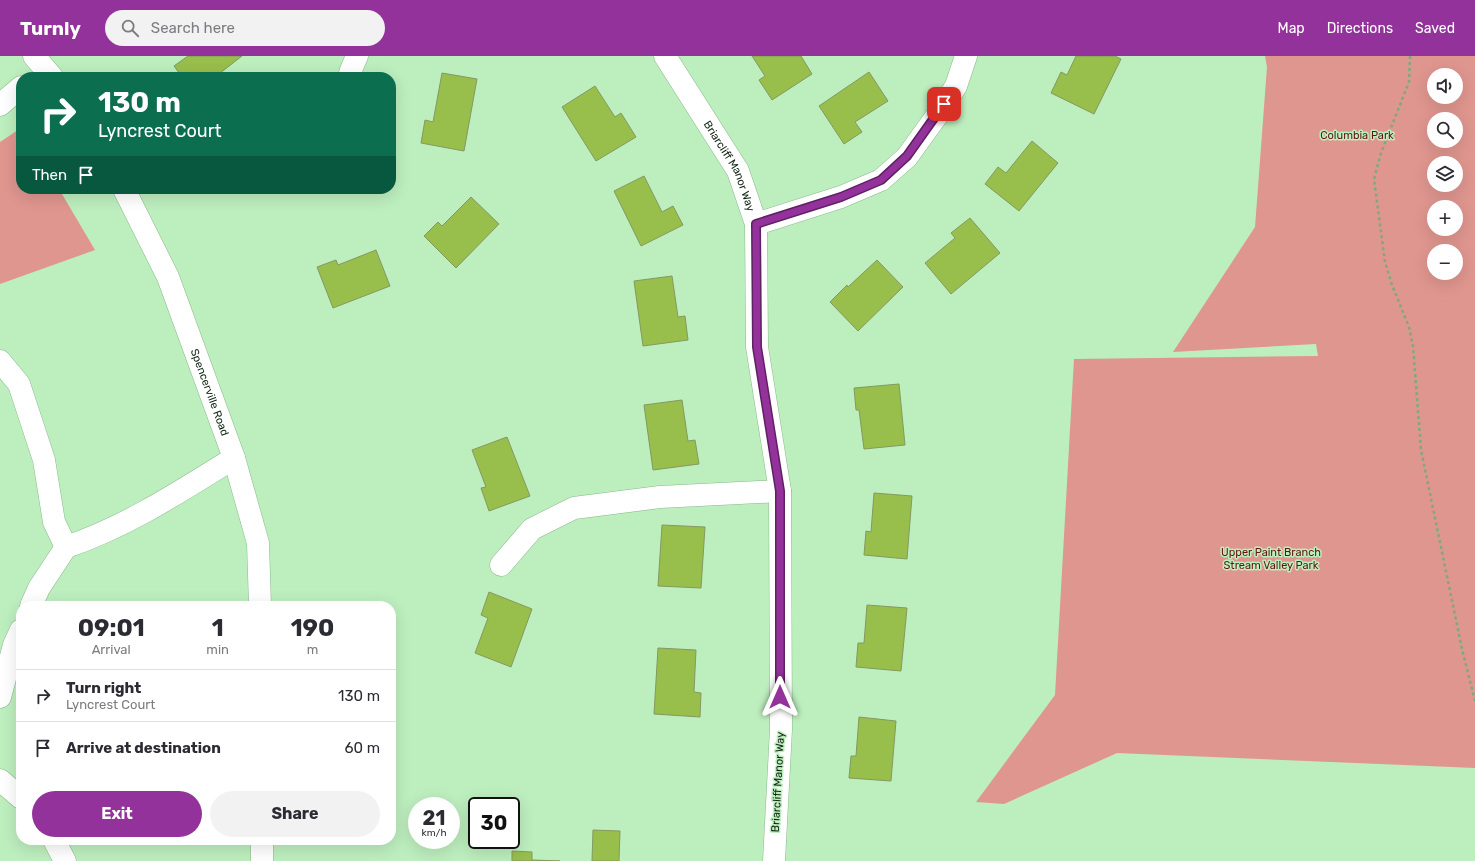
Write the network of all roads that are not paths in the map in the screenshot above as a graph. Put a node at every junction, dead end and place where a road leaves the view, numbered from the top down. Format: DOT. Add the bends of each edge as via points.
graph roads {
  1 [pos="357,56"];
  2 [pos="665,56"];
  3 [pos="966,56"];
  4 [pos="350,72"];
  5 [pos="16,91"];
  6 [pos="0,105"];
  7 [pos="126,194"];
  8 [pos="756,224"];
  9 [pos="0,361"];
  10 [pos="234,458"];
  11 [pos="780,491"];
  12 [pos="66,547"];
  13 [pos="501,565"];
  14 [pos="33,601"];
  15 [pos="260,601"];
  16 [pos="16,641"];
  17 [pos="0,697"];
  18 [pos="0,780"];
  19 [pos="16,794"];
  20 [pos="57,845"];
  21 [pos="262,845"];
  22 [pos="65,861"];
  23 [pos="262,861"];
  24 [pos="774,861"];
  1 -- 4 [label="street"];
  2 -- 8 [label="street, Briarcliff Manor Way" via="738,171"];
  3 -- 8 [label="street" via="956,86 938,114 907,156 881,180 841,197"];
  5 -- 6 [label="street"];
  7 -- 10 [label="street, Spencerville Road" via="168,277"];
  8 -- 11 [label="street, Briarcliff Manor Way" via="757,347"];
  9 -- 12 [label="street" via="19,384 44,460 54,522"];
  10 -- 12 [label="street" via="164,501 90,539"];
  10 -- 15 [label="street, Spencerville Road" via="258,543"];
  11 -- 13 [label="street" via="660,497 574,508 532,529"];
  11 -- 24 [label="street, Briarcliff Manor Way" via="781,729"];
  12 -- 14 [label="street"];
  16 -- 17 [label="street"];
  18 -- 19 [label="street"];
  20 -- 22 [label="street"];
  21 -- 23 [label="street"];
}
